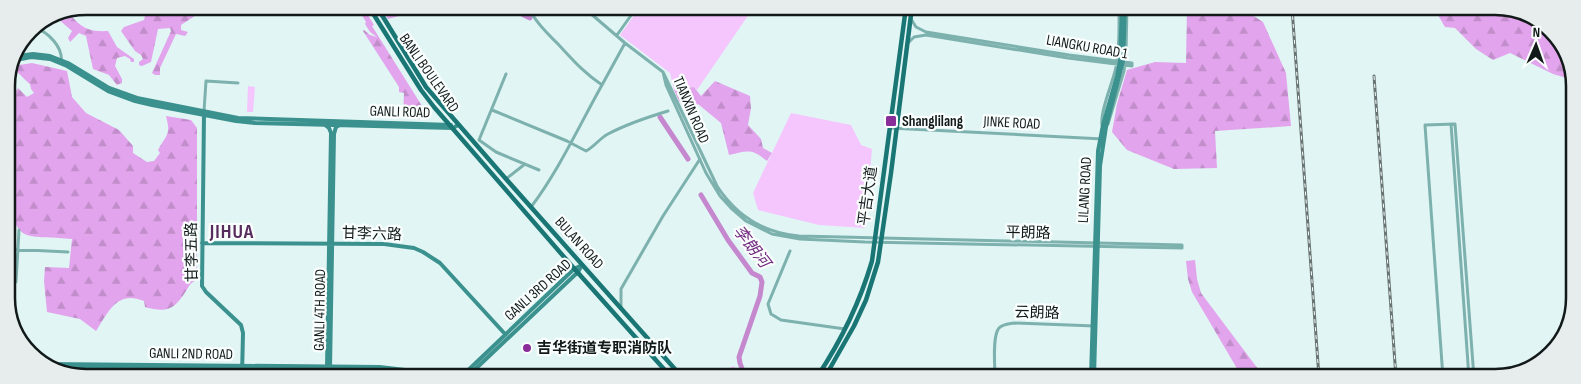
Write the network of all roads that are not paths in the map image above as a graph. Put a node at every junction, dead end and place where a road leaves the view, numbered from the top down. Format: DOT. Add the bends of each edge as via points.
graph roads {
  1 [pos="374,15"];
  2 [pos="382,15"];
  3 [pos="533,15"];
  4 [pos="593,15"];
  5 [pos="631,15"];
  6 [pos="905,15"];
  7 [pos="1122,15"];
  8 [pos="1123,15"];
  9 [pos="1123,15"];
  10 [pos="911,16"];
  11 [pos="43,30"];
  12 [pos="617,35"];
  13 [pos="625,42"];
  14 [pos="907,44"];
  15 [pos="21,56"];
  16 [pos="20,59"];
  17 [pos="61,62"];
  18 [pos="1117,62"];
  19 [pos="1125,64"];
  20 [pos="506,74"];
  21 [pos="238,83"];
  22 [pos="602,85"];
  23 [pos="492,110"];
  24 [pos="668,112"];
  25 [pos="204,113"];
  26 [pos="1453,124"];
  27 [pos="325,125"];
  28 [pos="340,125"];
  29 [pos="458,125"];
  30 [pos="1104,126"];
  31 [pos="451,127"];
  32 [pos="890,128"];
  33 [pos="896,128"];
  34 [pos="1102,139"];
  35 [pos="571,143"];
  36 [pos="701,158"];
  37 [pos="525,164"];
  38 [pos="539,170"];
  39 [pos="506,179"];
  40 [pos="531,208"];
  41 [pos="19,230"];
  42 [pos="874,240"];
  43 [pos="881,240"];
  44 [pos="202,243"];
  45 [pos="331,244"];
  46 [pos="1096,244"];
  47 [pos="1182,246"];
  48 [pos="18,249"];
  49 [pos="790,251"];
  50 [pos="68,252"];
  51 [pos="582,265"];
  52 [pos="576,270"];
  53 [pos="15,282"];
  54 [pos="622,309"];
  55 [pos="1094,326"];
  56 [pos="845,329"];
  57 [pos="505,334"];
  58 [pos="62,364"];
  59 [pos="107,366"];
  60 [pos="70,367"];
  61 [pos="242,367"];
  62 [pos="329,368"];
  63 [pos="107,369"];
  64 [pos="354,369"];
  65 [pos="398,369"];
  66 [pos="469,369"];
  67 [pos="474,369"];
  68 [pos="664,369"];
  69 [pos="675,369"];
  70 [pos="822,369"];
  71 [pos="830,369"];
  72 [pos="995,369"];
  73 [pos="1092,369"];
  74 [pos="1442,369"];
  75 [pos="1468,369"];
  76 [pos="1473,369"];
  1 -- 31 [label="main road, BANLI BOULEVARD" via="421,90"];
  2 -- 29 [label="main road, BANLI BOULEVARD" via="426,87"];
  3 -- 22 [label="street" via="540,27 586,74"];
  4 -- 12 [label="street"];
  5 -- 12 [label="street"];
  6 -- 32 [label="main road, 平吉大道"];
  7 -- 18 [label="street"];
  8 -- 19 [label="street"];
  9 -- 30 [label="street, LILANG ROAD" via="1120,60"];
  10 -- 14 [label="main road, 平吉大道"];
  10 -- 18 [label="street, LIANGKU ROAD 1" via="916,27 926,32"];
  11 -- 17 [label="street" via="58,46"];
  12 -- 13 [label="street"];
  13 -- 22 [label="street"];
  13 -- 36 [label="street, TIANXIN ROAD" via="663,72 666,85"];
  14 -- 18 [label="street, LIANGKU ROAD 1" via="914,37 926,35 1068,58"];
  14 -- 33 [label="main road, 平吉大道"];
  15 -- 17 [label="street, GANLI ROAD" via="39,54"];
  16 -- 17 [label="street, GANLI ROAD" via="37,57"];
  17 -- 25 [label="street, GANLI ROAD" via="115,90"];
  18 -- 19 [label="street, LIANGKU ROAD 1"];
  18 -- 30 [label="street" via="1102,117"];
  19 -- 30 [label="street" via="1110,120"];
  20 -- 23 [label="street"];
  21 -- 25 [label="street" via="206,81"];
  22 -- 35 [label="street"];
  23 -- 35 [label="street"];
  23 -- 37 [label="street" via="479,140 496,152"];
  24 -- 35 [label="street" via="618,129 588,150"];
  25 -- 27 [label="street, GANLI ROAD" via="250,123"];
  25 -- 31 [label="street, GANLI ROAD" via="254,120"];
  25 -- 44 [label="street, 甘李五路"];
  26 -- 74 [label="street" via="1425,125"];
  26 -- 75 [label="street"];
  26 -- 76 [label="street"];
  27 -- 28 [label="street, GANLI ROAD"];
  27 -- 45 [label="street, GANLI 4TH ROAD" via="331,134"];
  28 -- 31 [label="street, GANLI ROAD"];
  28 -- 45 [label="street, GANLI 4TH ROAD" via="334,134"];
  29 -- 31 [label="street"];
  29 -- 39 [label="main road, BULAN ROAD"];
  30 -- 34 [label="street, LILANG ROAD"];
  31 -- 52 [label="main road, BULAN ROAD"];
  32 -- 33 [label="street, JINKE ROAD"];
  32 -- 42 [label="main road, 平吉大道"];
  33 -- 34 [label="street, JINKE ROAD"];
  33 -- 43 [label="main road, 平吉大道"];
  34 -- 46 [label="street, LILANG ROAD" via="1097,166"];
  35 -- 40 [label="street"];
  36 -- 42 [label="street, TIANXIN ROAD" via="725,202 746,221 763,230 791,238"];
  36 -- 54 [label="street" via="662,216 621,289"];
  37 -- 38 [label="street"];
  37 -- 39 [label="street"];
  39 -- 40 [label="main road, BULAN ROAD"];
  40 -- 51 [label="main road, BULAN ROAD"];
  41 -- 48 [label="street"];
  42 -- 43 [label="street, 平朗路"];
  42 -- 56 [label="main road, 平吉大道" via="866,281"];
  43 -- 46 [label="street, 平朗路"];
  43 -- 71 [label="main road, 平吉大道" via="866,300"];
  44 -- 45 [label="street, 甘李六路"];
  44 -- 61 [label="street, 甘李五路" via="202,286 241,326"];
  45 -- 57 [label="street, 甘李六路" via="402,246 423,252 440,263"];
  45 -- 62 [label="street, GANLI 4TH ROAD"];
  46 -- 47 [label="street, 平朗路"];
  46 -- 55 [label="street, LILANG ROAD"];
  48 -- 50 [label="street"];
  48 -- 53 [label="street"];
  49 -- 56 [label="street" via="768,304 771,314 781,320"];
  51 -- 52 [label="street, GANLI 3RD ROAD"];
  51 -- 54 [label="main road, BULAN ROAD"];
  52 -- 66 [label="street, GANLI 3RD ROAD"];
  52 -- 67 [label="street, GANLI 3RD ROAD"];
  52 -- 68 [label="main road, BULAN ROAD"];
  54 -- 69 [label="main road, BULAN ROAD"];
  55 -- 72 [label="street, 云朗路" via="1003,325 995,337"];
  55 -- 73 [label="street, LILANG ROAD"];
  56 -- 70 [label="main road, 平吉大道"];
  58 -- 59 [label="street, GANLI 2ND ROAD"];
  59 -- 60 [label="street, GANLI 2ND ROAD"];
  59 -- 61 [label="street, GANLI 2ND ROAD"];
  59 -- 63 [label="street"];
  61 -- 62 [label="street, GANLI 2ND ROAD"];
  62 -- 64 [label="street, GANLI 2ND ROAD"];
  62 -- 65 [label="street, GANLI 2ND ROAD"];
}
